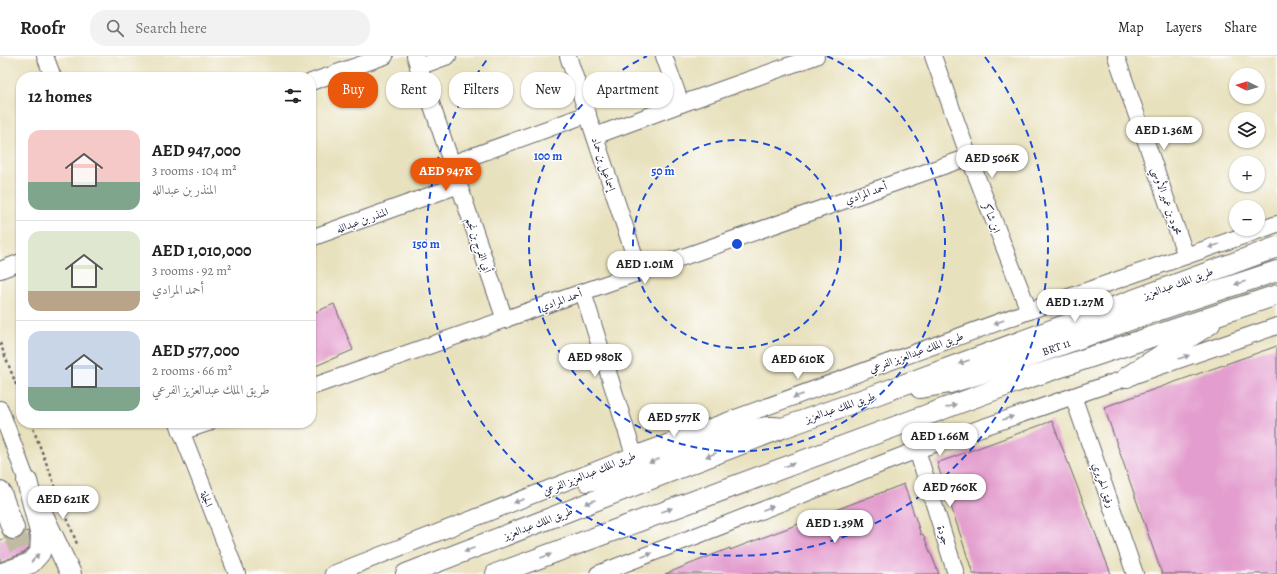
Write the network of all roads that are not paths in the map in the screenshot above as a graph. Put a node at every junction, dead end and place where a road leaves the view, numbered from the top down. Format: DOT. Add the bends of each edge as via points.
graph roads {
  1 [pos="45,56"];
  2 [pos="385,56"];
  3 [pos="448,56"];
  4 [pos="568,56"];
  5 [pos="664,56"];
  6 [pos="816,56"];
  7 [pos="933,56"];
  8 [pos="1116,56"];
  9 [pos="417,61"];
  10 [pos="51,72"];
  11 [pos="316,80"];
  12 [pos="681,104"];
  13 [pos="588,114"];
  14 [pos="595,136"];
  15 [pos="969,157"];
  16 [pos="452,164"];
  17 [pos="459,185"];
  18 [pos="1277,224"];
  19 [pos="316,236"];
  20 [pos="1277,247"];
  21 [pos="1186,256"];
  22 [pos="16,264"];
  23 [pos="0,270"];
  24 [pos="1277,271"];
  25 [pos="640,272"];
  26 [pos="583,292"];
  27 [pos="1277,295"];
  28 [pos="1029,311"];
  29 [pos="1228,311"];
  30 [pos="505,320"];
  31 [pos="1277,326"];
  32 [pos="1127,377"];
  33 [pos="316,385"];
  34 [pos="878,394"];
  35 [pos="1073,396"];
  36 [pos="0,409"];
  37 [pos="785,426"];
  38 [pos="180,428"];
  39 [pos="917,450"];
  40 [pos="634,455"];
  41 [pos="27,481"];
  42 [pos="563,484"];
  43 [pos="0,494"];
  44 [pos="13,528"];
  45 [pos="0,574"];
  46 [pos="62,574"];
  47 [pos="71,574"];
  48 [pos="236,574"];
  49 [pos="333,574"];
  50 [pos="406,574"];
  51 [pos="496,574"];
  52 [pos="598,574"];
  53 [pos="956,574"];
  54 [pos="1135,574"];
  1 -- 10 [label="street"];
  2 -- 11 [label="street"];
  3 -- 9 [label="street"];
  4 -- 13 [label="street, إسماعيل بن حماد"];
  5 -- 12 [label="street"];
  6 -- 12 [label="street"];
  7 -- 15 [label="street, ابن شاكر"];
  8 -- 21 [label="street, محمود بن عمير الأوسي"];
  9 -- 16 [label="street, أبي الفرج بن نجم"];
  12 -- 14 [label="street"];
  13 -- 14 [label="street, إسماعيل بن حماد"];
  13 -- 16 [label="street"];
  14 -- 25 [label="street, إسماعيل بن حماد"];
  15 -- 25 [label="street, أحمد المرادي"];
  15 -- 28 [label="street, ابن شاكر"];
  16 -- 17 [label="street, أبي الفرج بن نجم"];
  17 -- 19 [label="street, المنذر بن عبدالله"];
  17 -- 30 [label="street, أبي الفرج بن نجم"];
  18 -- 21 [label="street, طريق الملك عبدالعزيز الفرعي, one-way"];
  20 -- 34 [label="main road, طريق الملك عبدالعزيز, one-way"];
  21 -- 28 [label="street, طريق الملك عبدالعزيز الفرعي"];
  22 -- 23 [label="street"];
  24 -- 34 [label="main road, BRT 11, one-way" via="1138,317 989,371 950,383"];
  25 -- 26 [label="street, أحمد المرادي"];
  26 -- 30 [label="street, أحمد المرادي"];
  26 -- 40 [label="street"];
  27 -- 29 [label="main road"];
  28 -- 40 [label="street, طريق الملك عبدالعزيز الفرعي, one-way"];
  29 -- 32 [label="main road"];
  51 -- 29 [label="main road, one-way" via="1016,382"];
  30 -- 33 [label="street, أحمد المرادي"];
  32 -- 31 [label="street, one-way"];
  32 -- 35 [label="street"];
  34 -- 37 [label="main road, طريق الملك عبدالعزيز"];
  39 -- 35 [label="street, one-way"];
  35 -- 54 [label="street, رفيق الحريري"];
  36 -- 41 [label="street"];
  37 -- 42 [label="street, one-way" via="756,426 679,451 600,481"];
  37 -- 50 [label="main road, طريق الملك عبدالعزيز, one-way"];
  38 -- 48 [label="street, الجلة"];
  52 -- 39 [label="street, one-way"];
  39 -- 53 [label="street, جودة"];
  40 -- 42 [label="street, طريق الملك عبدالعزيز الفرعي"];
  45 -- 41 [label="main road, one-way" via="31,563 40,553 41,536"];
  41 -- 46 [label="main road"];
  41 -- 47 [label="main road"];
  42 -- 49 [label="street, طريق الملك عبدالعزيز الفرعي, one-way"];
  43 -- 44 [label="highway"];
}
